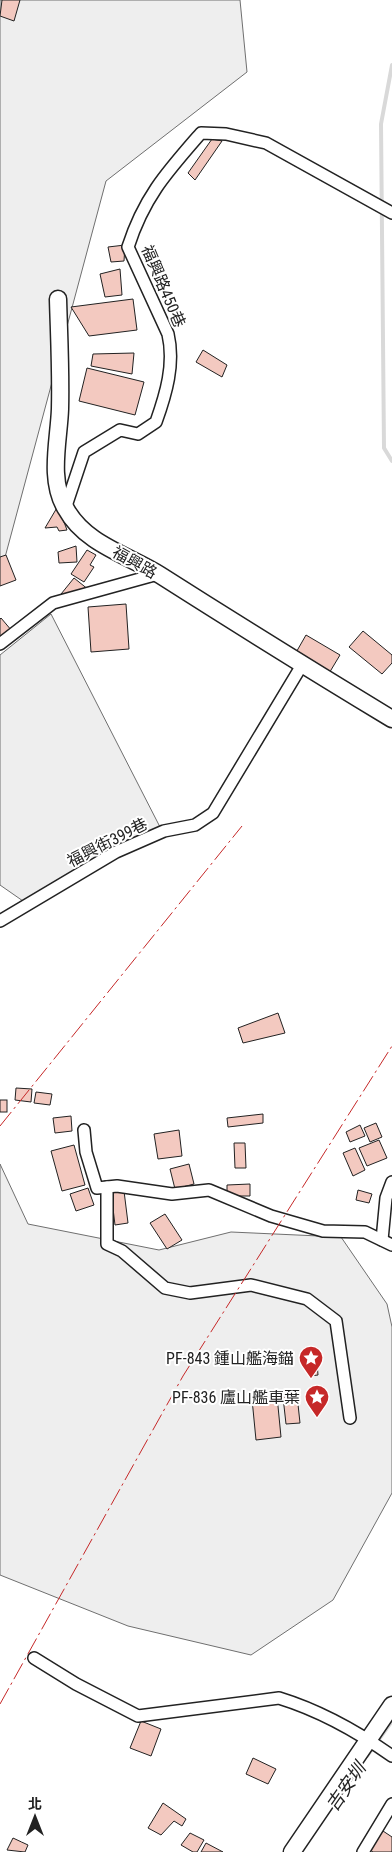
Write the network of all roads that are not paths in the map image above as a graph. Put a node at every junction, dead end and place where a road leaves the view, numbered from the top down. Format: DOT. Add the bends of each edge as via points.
graph roads {
  1 [pos="391,212"];
  2 [pos="58,299"];
  3 [pos="65,509"];
  4 [pos="158,574"];
  5 [pos="0,644"];
  6 [pos="302,665"];
  7 [pos="392,719"];
  8 [pos="0,921"];
  9 [pos="84,1130"];
  10 [pos="392,1182"];
  11 [pos="108,1187"];
  12 [pos="387,1243"];
  13 [pos="350,1418"];
  14 [pos="34,1658"];
  15 [pos="392,1705"];
  16 [pos="368,1740"];
  17 [pos="392,1756"];
  18 [pos="392,1804"];
  19 [pos="292,1852"];
  20 [pos="362,1852"];
  1 -- 3 [label="street, 福興路450巷" via="266,144 226,134 201,134 163,178 141,211 128,247 168,334 171,348 168,378 156,422 138,434 120,430 84,452"];
  2 -- 3 [label="street, 福興路" via="60,409 55,453"];
  3 -- 4 [label="street, 福興路" via="86,534"];
  4 -- 5 [label="street" via="53,603"];
  4 -- 6 [label="street, 福興路"];
  6 -- 7 [label="street, 福興路"];
  6 -- 8 [label="street, 福興街399巷" via="213,813 195,825 164,831 116,852"];
  9 -- 11 [label="street" via="86,1152 97,1188"];
  10 -- 12 [label="street" via="386,1198"];
  11 -- 12 [label="street" via="172,1194 209,1190 323,1231 365,1232"];
  11 -- 13 [label="street" via="107,1244 122,1252 165,1288 190,1293 251,1285 307,1299 336,1321"];
  14 -- 16 [label="street" via="138,1716 279,1698 294,1702"];
  15 -- 16 [label="street"];
  16 -- 17 [label="street"];
  16 -- 19 [label="street"];
  18 -- 20 [label="street"];
}
